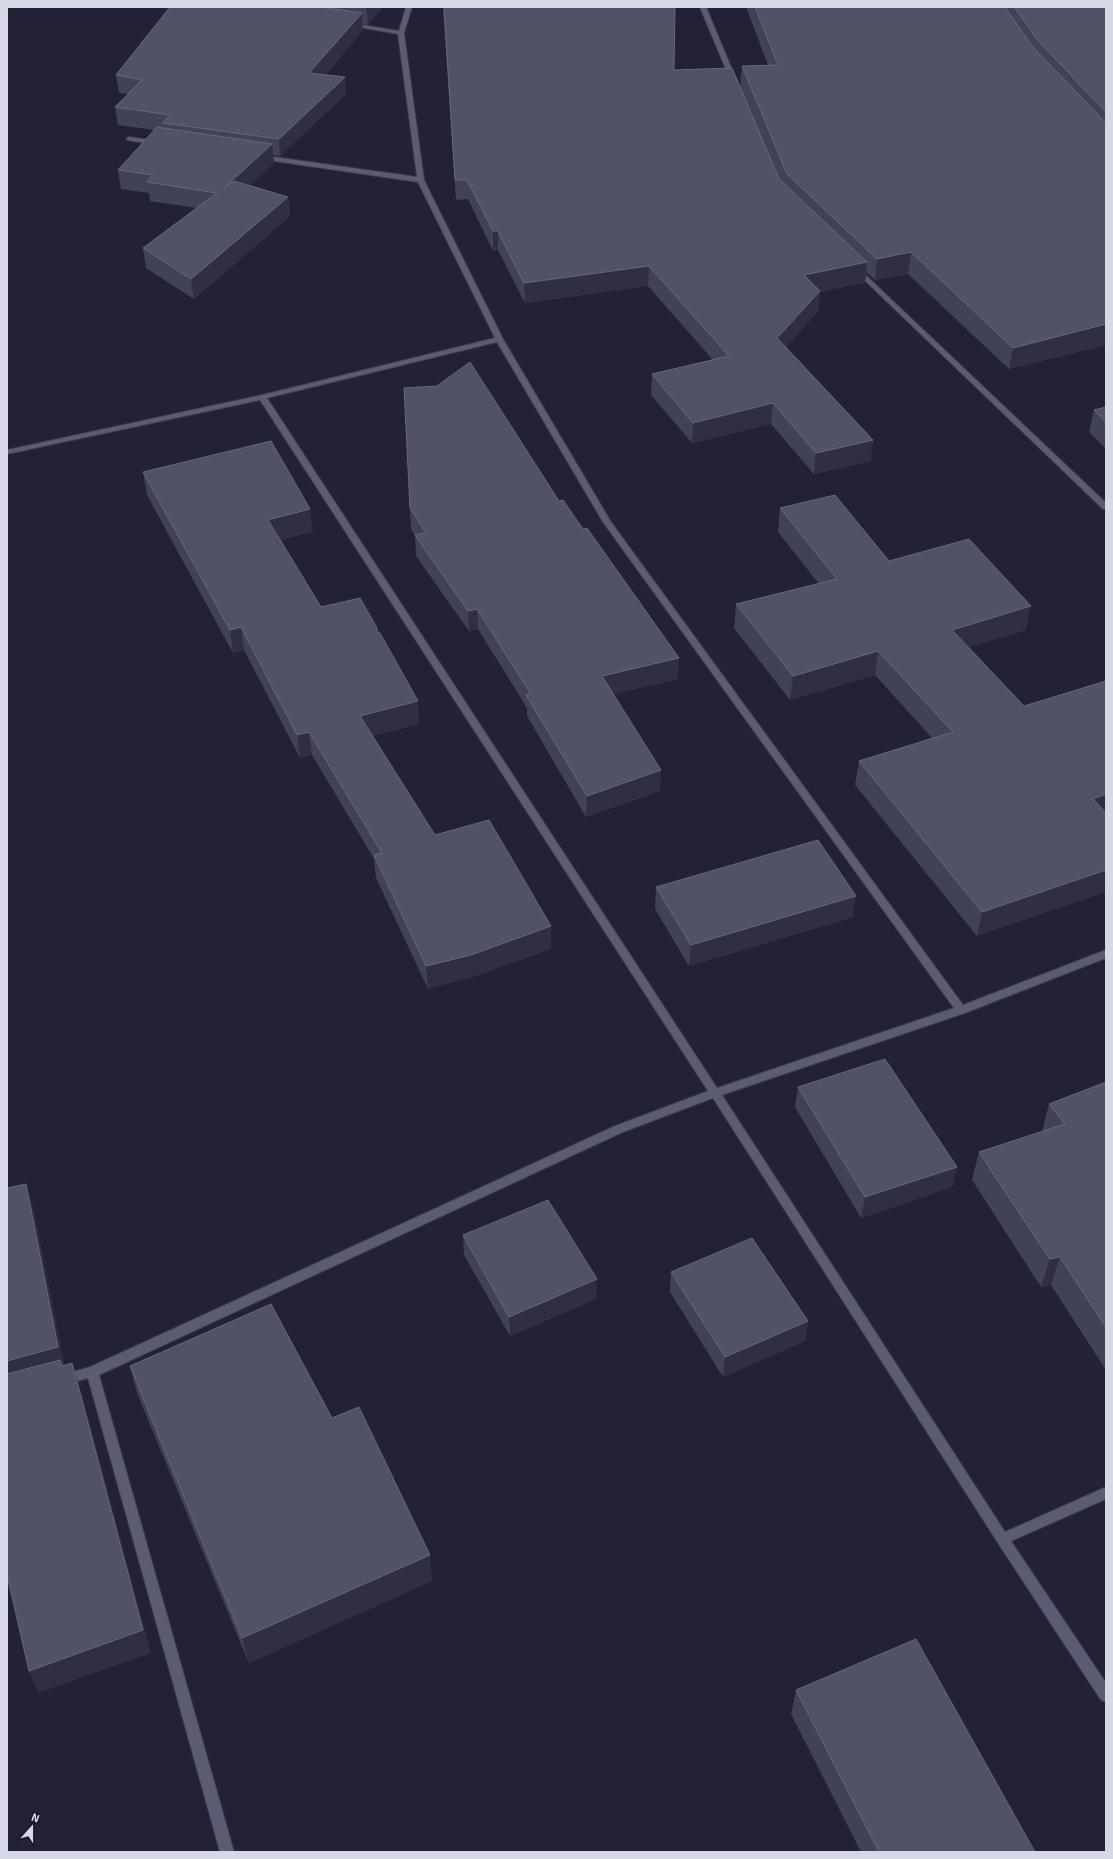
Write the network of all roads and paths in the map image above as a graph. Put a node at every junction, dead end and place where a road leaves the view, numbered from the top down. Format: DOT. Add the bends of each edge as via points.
graph roads {
  1 [pos="409,7"];
  2 [pos="703,7"];
  3 [pos="340,24"];
  4 [pos="401,33"];
  5 [pos="736,87"];
  6 [pos="129,139"];
  7 [pos="168,144"];
  8 [pos="255,157"];
  9 [pos="421,180"];
  10 [pos="849,262"];
  11 [pos="499,339"];
  12 [pos="262,397"];
  13 [pos="7,452"];
  14 [pos="1106,507"];
  15 [pos="1106,954"];
  16 [pos="962,1010"];
  17 [pos="715,1093"];
  18 [pos="92,1372"];
  19 [pos="50,1384"];
  20 [pos="1106,1493"];
  21 [pos="1002,1539"];
  22 [pos="1106,1695"];
  23 [pos="227,1852"];
  1 -- 4 [label="street"];
  2 -- 5 [label="street"];
  3 -- 4 [label="street"];
  4 -- 9 [label="street"];
  6 -- 7 [label="street"];
  8 -- 9 [label="street"];
  9 -- 11 [label="street"];
  10 -- 14 [label="street"];
  11 -- 12 [label="street"];
  11 -- 16 [label="street" via="607,522"];
  12 -- 13 [label="street"];
  12 -- 17 [label="street"];
  15 -- 16 [label="street"];
  16 -- 17 [label="street"];
  17 -- 18 [label="street" via="619,1129"];
  17 -- 21 [label="street"];
  18 -- 19 [label="street"];
  18 -- 23 [label="street"];
  20 -- 21 [label="street"];
  21 -- 22 [label="street"];
}
